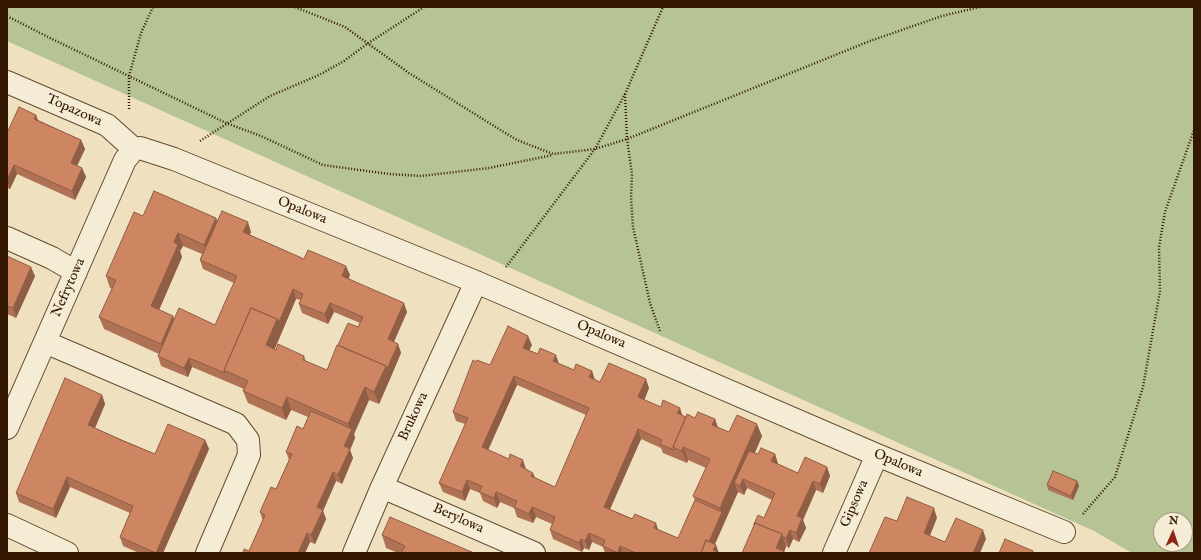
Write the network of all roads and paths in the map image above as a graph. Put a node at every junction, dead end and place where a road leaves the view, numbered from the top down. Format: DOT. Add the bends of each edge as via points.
graph roads {
  1 [pos="152,7"];
  2 [pos="296,7"];
  3 [pos="424,7"];
  4 [pos="663,7"];
  5 [pos="980,7"];
  6 [pos="7,16"];
  7 [pos="366,44"];
  8 [pos="129,76"];
  9 [pos="7,82"];
  10 [pos="625,94"];
  11 [pos="226,123"];
  12 [pos="1194,130"];
  13 [pos="627,139"];
  14 [pos="134,149"];
  15 [pos="595,149"];
  16 [pos="553,154"];
  17 [pos="174,159"];
  18 [pos="7,238"];
  19 [pos="76,272"];
  20 [pos="476,282"];
  21 [pos="45,342"];
  22 [pos="672,365"];
  23 [pos="14,394"];
  24 [pos="7,428"];
  25 [pos="877,455"];
  26 [pos="382,487"];
  27 [pos="7,525"];
  28 [pos="1064,532"];
  29 [pos="67,553"];
  30 [pos="207,553"];
  31 [pos="354,553"];
  32 [pos="534,553"];
  33 [pos="834,553"];
  1 -- 8 [label="path" via="141,33"];
  2 -- 7 [label="path" via="345,27"];
  3 -- 7 [label="path"];
  4 -- 10 [label="path"];
  5 -- 13 [label="path" via="942,16 870,41"];
  6 -- 8 [label="path"];
  7 -- 11 [label="path" via="319,76 270,96"];
  7 -- 16 [label="path" via="506,133"];
  8 -- 11 [label="path"];
  8 -- 14 [label="path" via="129,124"];
  9 -- 14 [label="street, Topazowa" via="107,125"];
  10 -- 13 [label="path"];
  10 -- 15 [label="path"];
  11 -- 16 [label="path" via="323,165 389,174 456,174"];
  11 -- 17 [label="path"];
  12 -- 28 [label="path" via="1165,212 1159,247 1160,291 1143,387 1115,477 1091,506"];
  13 -- 15 [label="path"];
  13 -- 22 [label="path" via="632,174 633,227 650,303"];
  14 -- 17 [label="street, Opalowa" via="146,149"];
  14 -- 19 [label="street, Nefrytowa" via="125,160"];
  15 -- 16 [label="path"];
  15 -- 20 [label="path" via="502,273"];
  17 -- 20 [label="street, Opalowa"];
  18 -- 19 [label="street"];
  19 -- 21 [label="street, Nefrytowa"];
  20 -- 22 [label="street, Opalowa"];
  20 -- 26 [label="street, Brukowa"];
  21 -- 23 [label="street, Nefrytowa"];
  21 -- 30 [label="street" via="236,424 248,440 249,455"];
  22 -- 25 [label="street, Opalowa"];
  23 -- 24 [label="street, Nefrytowa"];
  25 -- 28 [label="street, Opalowa"];
  25 -- 33 [label="street, Gipsowa"];
  26 -- 31 [label="street, Brukowa"];
  26 -- 32 [label="street, Berylowa"];
  27 -- 29 [label="street"];
}
